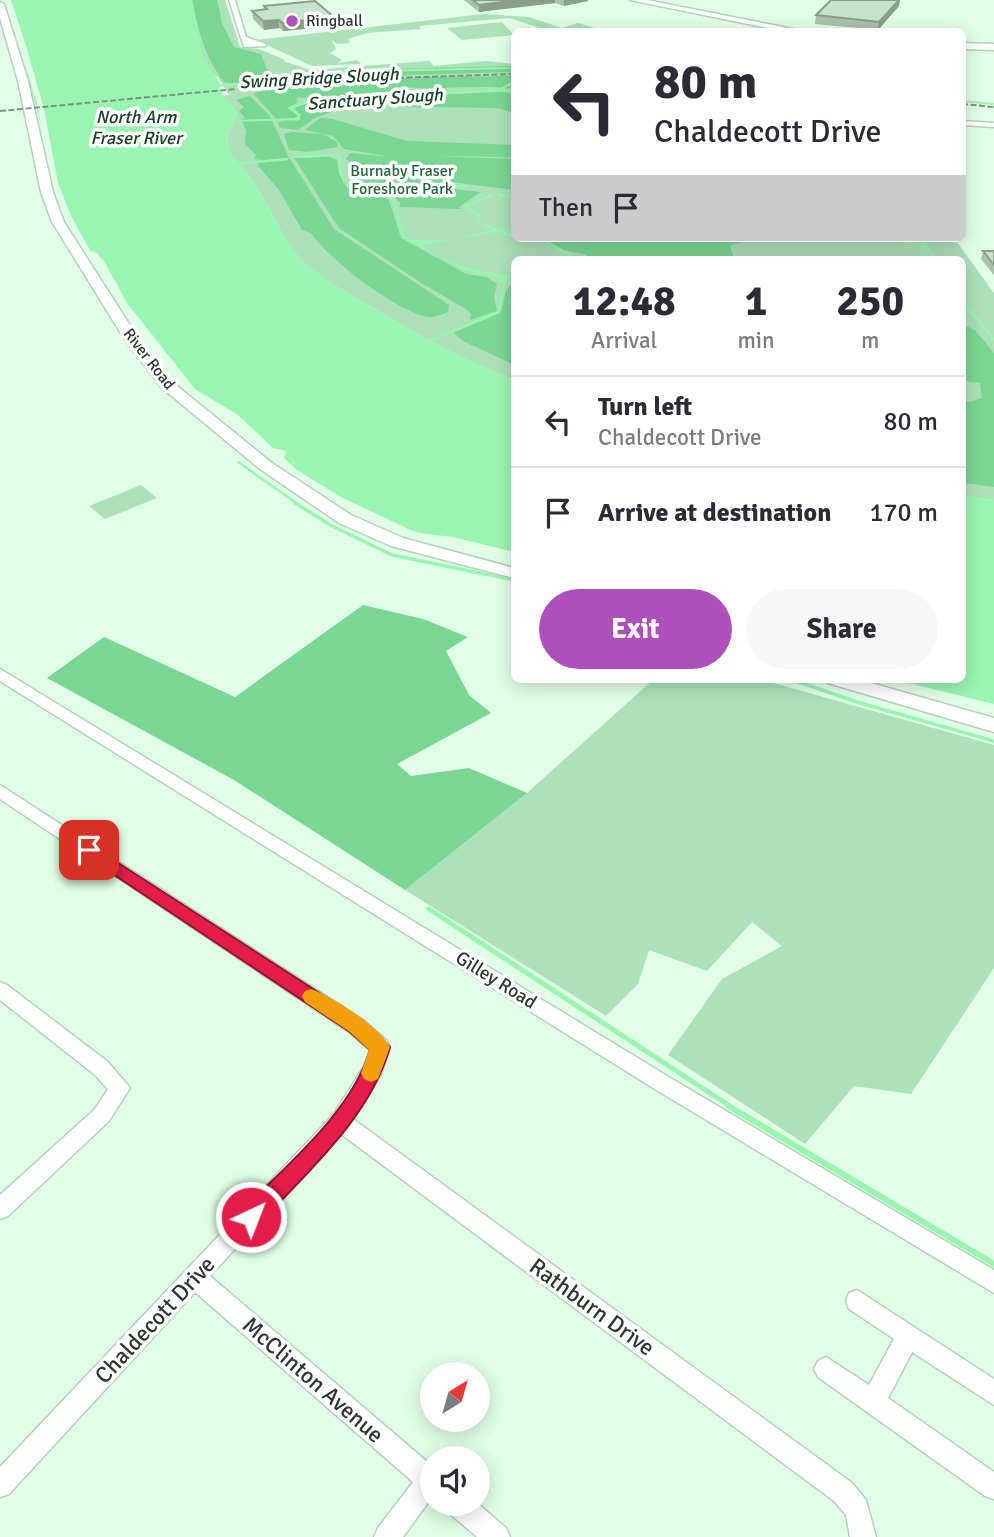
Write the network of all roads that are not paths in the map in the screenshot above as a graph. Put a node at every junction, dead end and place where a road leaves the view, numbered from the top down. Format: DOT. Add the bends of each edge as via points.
graph roads {
  1 [pos="232,0"];
  2 [pos="634,0"];
  3 [pos="0,5"];
  4 [pos="783,28"];
  5 [pos="244,38"];
  6 [pos="966,46"];
  7 [pos="994,47"];
  8 [pos="966,124"];
  9 [pos="994,125"];
  10 [pos="511,572"];
  11 [pos="0,674"];
  12 [pos="849,683"];
  13 [pos="994,724"];
  14 [pos="0,791"];
  15 [pos="0,990"];
  16 [pos="340,1121"];
  17 [pos="0,1209"];
  18 [pos="195,1277"];
  19 [pos="994,1282"];
  20 [pos="857,1301"];
  21 [pos="909,1335"];
  22 [pos="826,1368"];
  23 [pos="994,1393"];
  24 [pos="873,1402"];
  25 [pos="420,1471"];
  26 [pos="0,1485"];
  27 [pos="994,1487"];
  28 [pos="420,1495"];
  29 [pos="472,1516"];
  30 [pos="387,1537"];
  31 [pos="497,1537"];
  32 [pos="863,1537"];
  1 -- 5 [label="street"];
  2 -- 4 [label="street"];
  3 -- 10 [label="street, River Road" via="58,222 132,340 167,386 266,466 345,519 397,542"];
  6 -- 7 [label="street"];
  8 -- 9 [label="street"];
  11 -- 19 [label="street, Gilley Road" via="665,1085"];
  12 -- 13 [label="street"];
  14 -- 16 [label="street, Chaldecott Drive" via="356,1026 380,1047 374,1068"];
  15 -- 17 [label="street" via="120,1088 102,1115"];
  16 -- 18 [label="street, Chaldecott Drive"];
  16 -- 32 [label="street, Rathburn Drive" via="843,1492 857,1509"];
  18 -- 25 [label="street, McClinton Avenue"];
  18 -- 26 [label="street, Chaldecott Drive"];
  20 -- 21 [label="street"];
  21 -- 23 [label="street"];
  21 -- 24 [label="street"];
  22 -- 24 [label="street"];
  24 -- 27 [label="street"];
  28 -- 30 [label="street"];
  29 -- 31 [label="street"];
}
